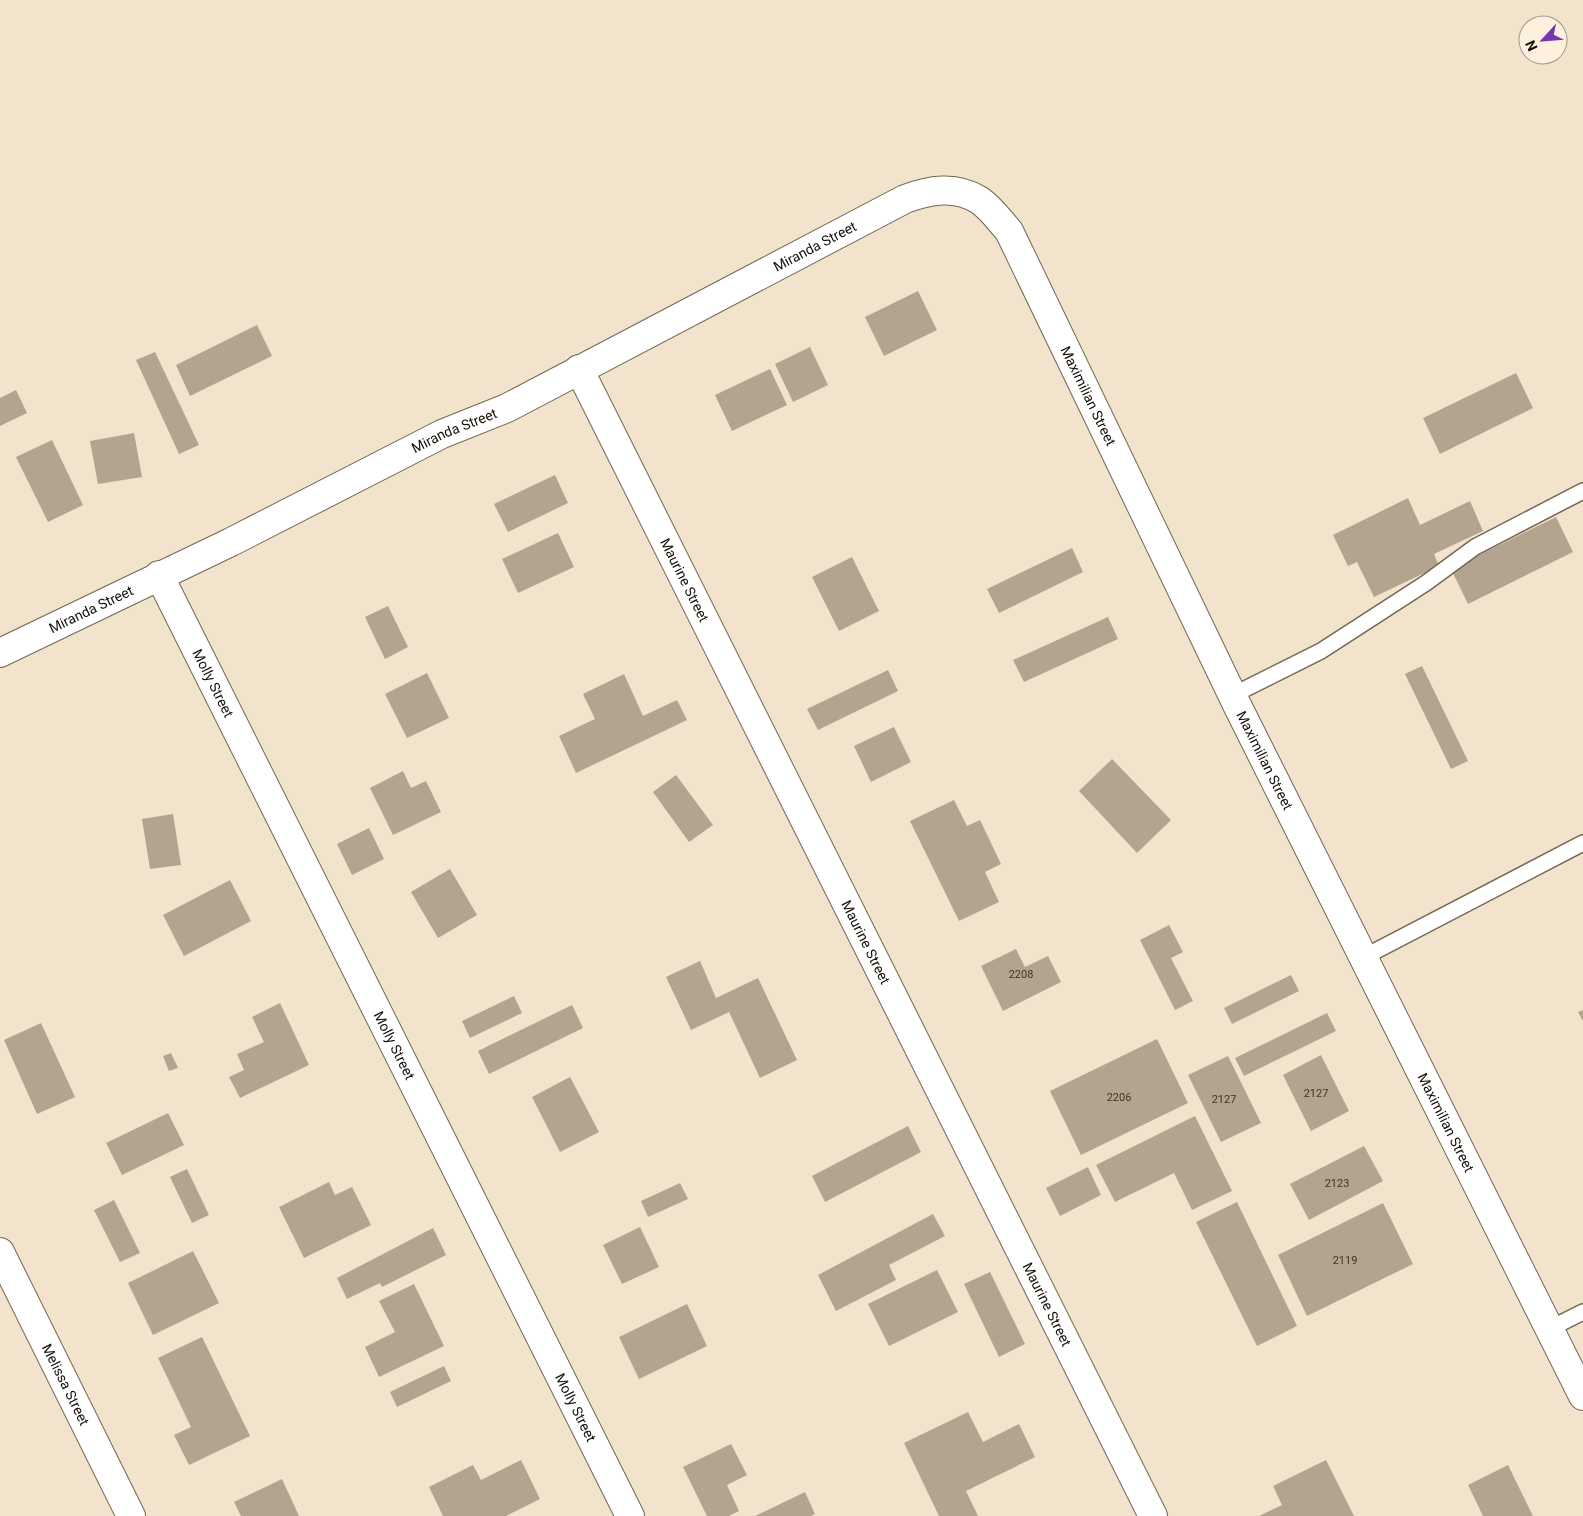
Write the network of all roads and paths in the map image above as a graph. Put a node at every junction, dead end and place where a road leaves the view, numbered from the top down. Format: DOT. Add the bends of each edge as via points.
graph roads {
  1 [pos="904,199"];
  2 [pos="579,369"];
  3 [pos="1583,491"];
  4 [pos="159,575"];
  5 [pos="0,653"];
  6 [pos="1232,695"];
  7 [pos="1583,843"];
  8 [pos="1364,957"];
  9 [pos="0,1252"];
  10 [pos="1583,1312"];
  11 [pos="1549,1329"];
  12 [pos="1583,1396"];
  13 [pos="131,1516"];
  14 [pos="630,1516"];
  15 [pos="1153,1516"];
  1 -- 2 [label="street, Miranda Street"];
  1 -- 6 [label="street, Maximilian Street" via="926,191 948,189 979,200 1009,231"];
  2 -- 4 [label="street, Miranda Street" via="507,408 442,434 232,542"];
  2 -- 15 [label="street, Maurine Street"];
  3 -- 6 [label="lane" via="1475,547 1321,651"];
  4 -- 5 [label="street, Miranda Street"];
  4 -- 14 [label="street, Molly Street"];
  6 -- 8 [label="street, Maximilian Street"];
  7 -- 8 [label="lane"];
  8 -- 11 [label="street, Maximilian Street"];
  9 -- 13 [label="street, Melissa Street"];
  10 -- 11 [label="lane"];
  11 -- 12 [label="street, Maximilian Street"];
}
